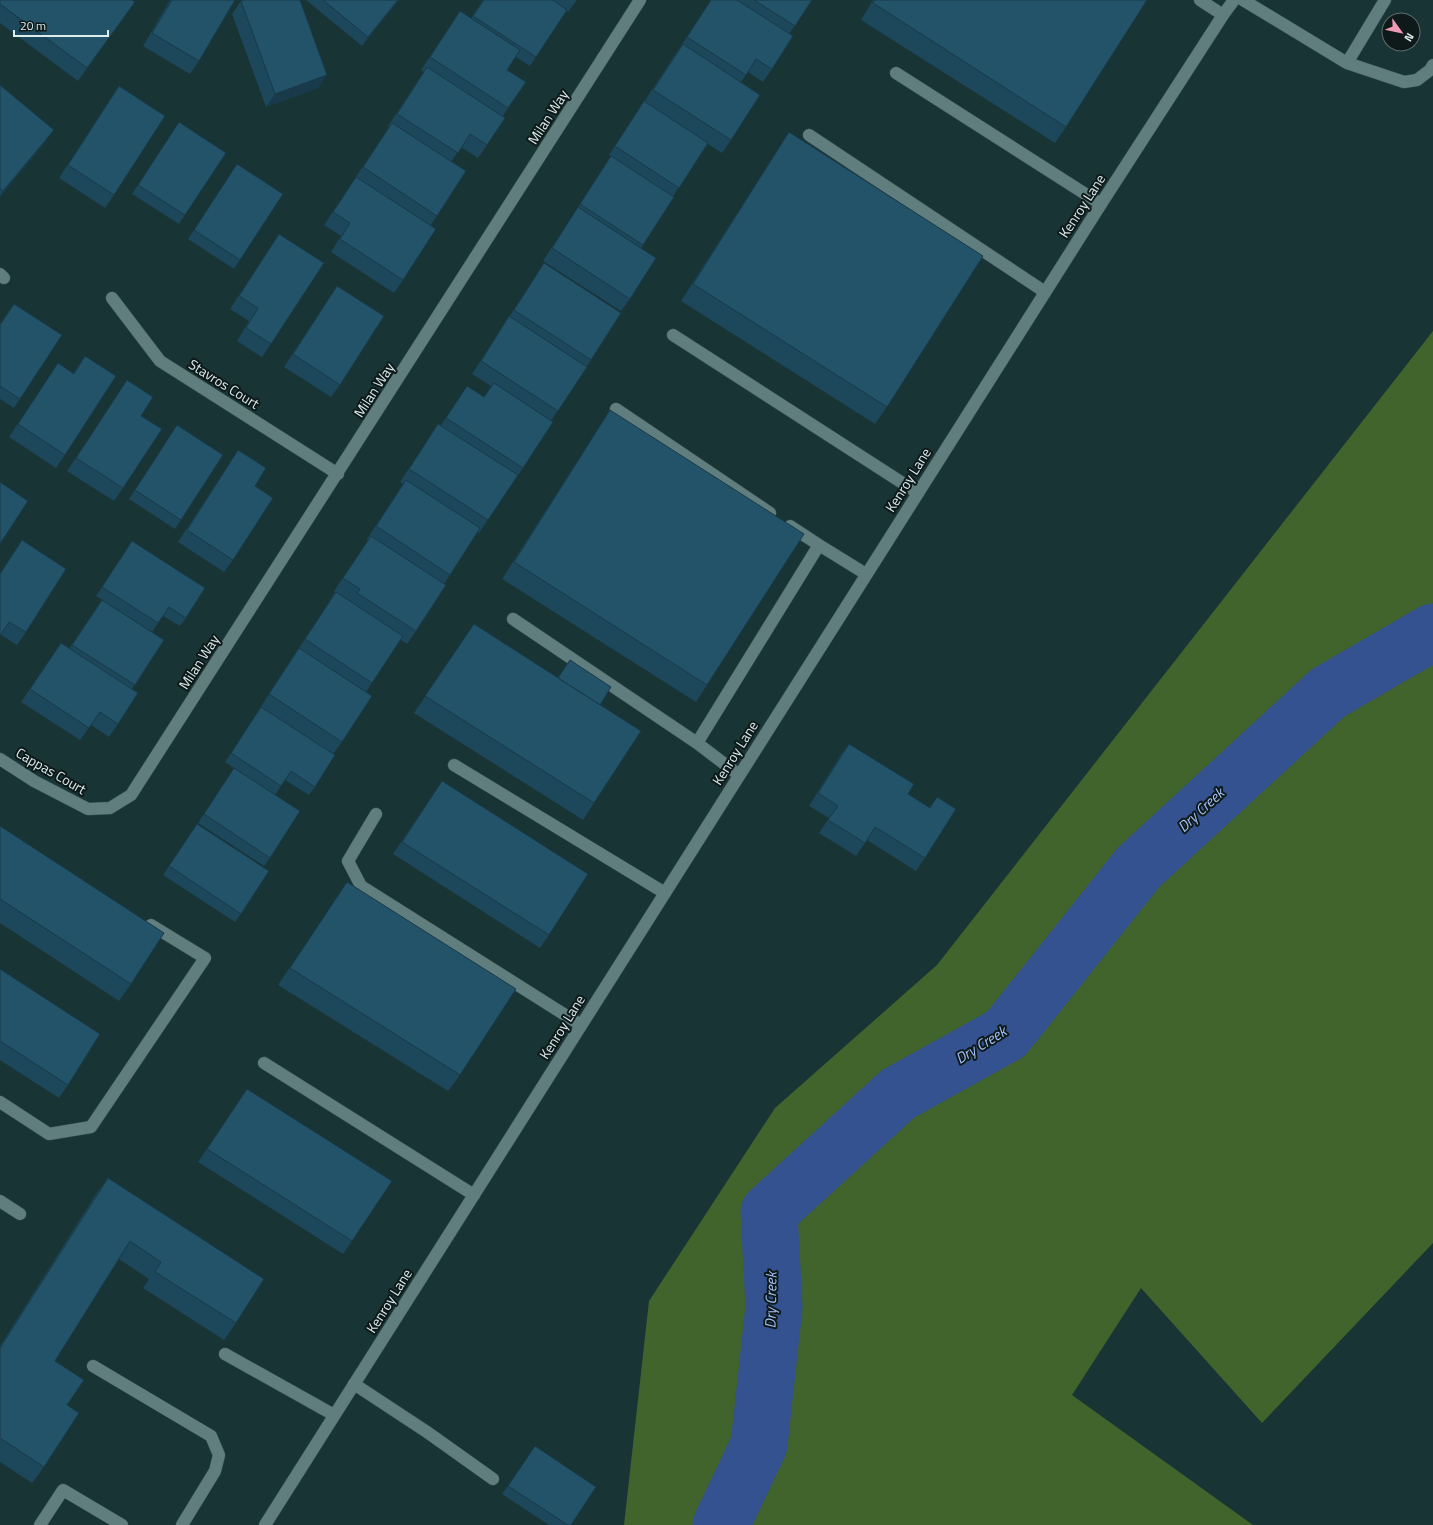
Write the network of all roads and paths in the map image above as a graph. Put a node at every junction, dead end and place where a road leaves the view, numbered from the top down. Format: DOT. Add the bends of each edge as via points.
graph roads {
  1 [pos="640,0"];
  2 [pos="1200,0"];
  3 [pos="1234,0"];
  4 [pos="1243,0"];
  5 [pos="1385,0"];
  6 [pos="1223,15"];
  7 [pos="1347,63"];
  8 [pos="1433,65"];
  9 [pos="896,72"];
  10 [pos="809,135"];
  11 [pos="1101,204"];
  12 [pos="1045,292"];
  13 [pos="112,298"];
  14 [pos="673,335"];
  15 [pos="616,410"];
  16 [pos="338,474"];
  17 [pos="918,493"];
  18 [pos="819,546"];
  19 [pos="866,574"];
  20 [pos="513,619"];
  21 [pos="697,744"];
  22 [pos="0,759"];
  23 [pos="454,765"];
  24 [pos="739,775"];
  25 [pos="131,795"];
  26 [pos="376,814"];
  27 [pos="665,893"];
  28 [pos="139,918"];
  29 [pos="581,1025"];
  30 [pos="264,1064"];
  31 [pos="0,1102"];
  32 [pos="474,1195"];
  33 [pos="0,1201"];
  34 [pos="20,1214"];
  35 [pos="225,1354"];
  36 [pos="93,1366"];
  37 [pos="354,1384"];
  38 [pos="334,1415"];
  39 [pos="493,1479"];
  40 [pos="40,1525"];
  41 [pos="122,1525"];
  42 [pos="182,1525"];
  43 [pos="265,1525"];
  1 -- 16 [label="street, Milan Way"];
  2 -- 6 [label="street"];
  3 -- 6 [label="street, Kenroy Lane"];
  4 -- 7 [label="street"];
  5 -- 7 [label="street"];
  6 -- 11 [label="street, Kenroy Lane"];
  7 -- 8 [label="street" via="1404,82 1417,80"];
  9 -- 11 [label="street"];
  10 -- 12 [label="street"];
  11 -- 12 [label="street, Kenroy Lane"];
  12 -- 17 [label="street, Kenroy Lane"];
  13 -- 16 [label="street, Stavros Court" via="160,361"];
  14 -- 17 [label="street"];
  15 -- 18 [label="street"];
  16 -- 25 [label="street, Milan Way"];
  17 -- 19 [label="street, Kenroy Lane"];
  18 -- 19 [label="street"];
  18 -- 21 [label="street"];
  19 -- 24 [label="street, Kenroy Lane"];
  20 -- 21 [label="street"];
  21 -- 24 [label="street"];
  22 -- 25 [label="street, Cappas Court" via="34,781 88,809 110,808"];
  23 -- 27 [label="street"];
  24 -- 27 [label="street, Kenroy Lane"];
  26 -- 29 [label="street" via="348,861 361,886"];
  27 -- 29 [label="street, Kenroy Lane"];
  28 -- 31 [label="street" via="205,958 92,1127 49,1134"];
  29 -- 32 [label="street, Kenroy Lane"];
  30 -- 32 [label="street"];
  32 -- 37 [label="street, Kenroy Lane"];
  33 -- 34 [label="street"];
  35 -- 38 [label="street"];
  36 -- 42 [label="street" via="211,1436 219,1455 215,1471"];
  37 -- 38 [label="street, Kenroy Lane"];
  37 -- 39 [label="street"];
  38 -- 43 [label="street, Kenroy Lane"];
  40 -- 41 [label="street" via="63,1490"];
}
